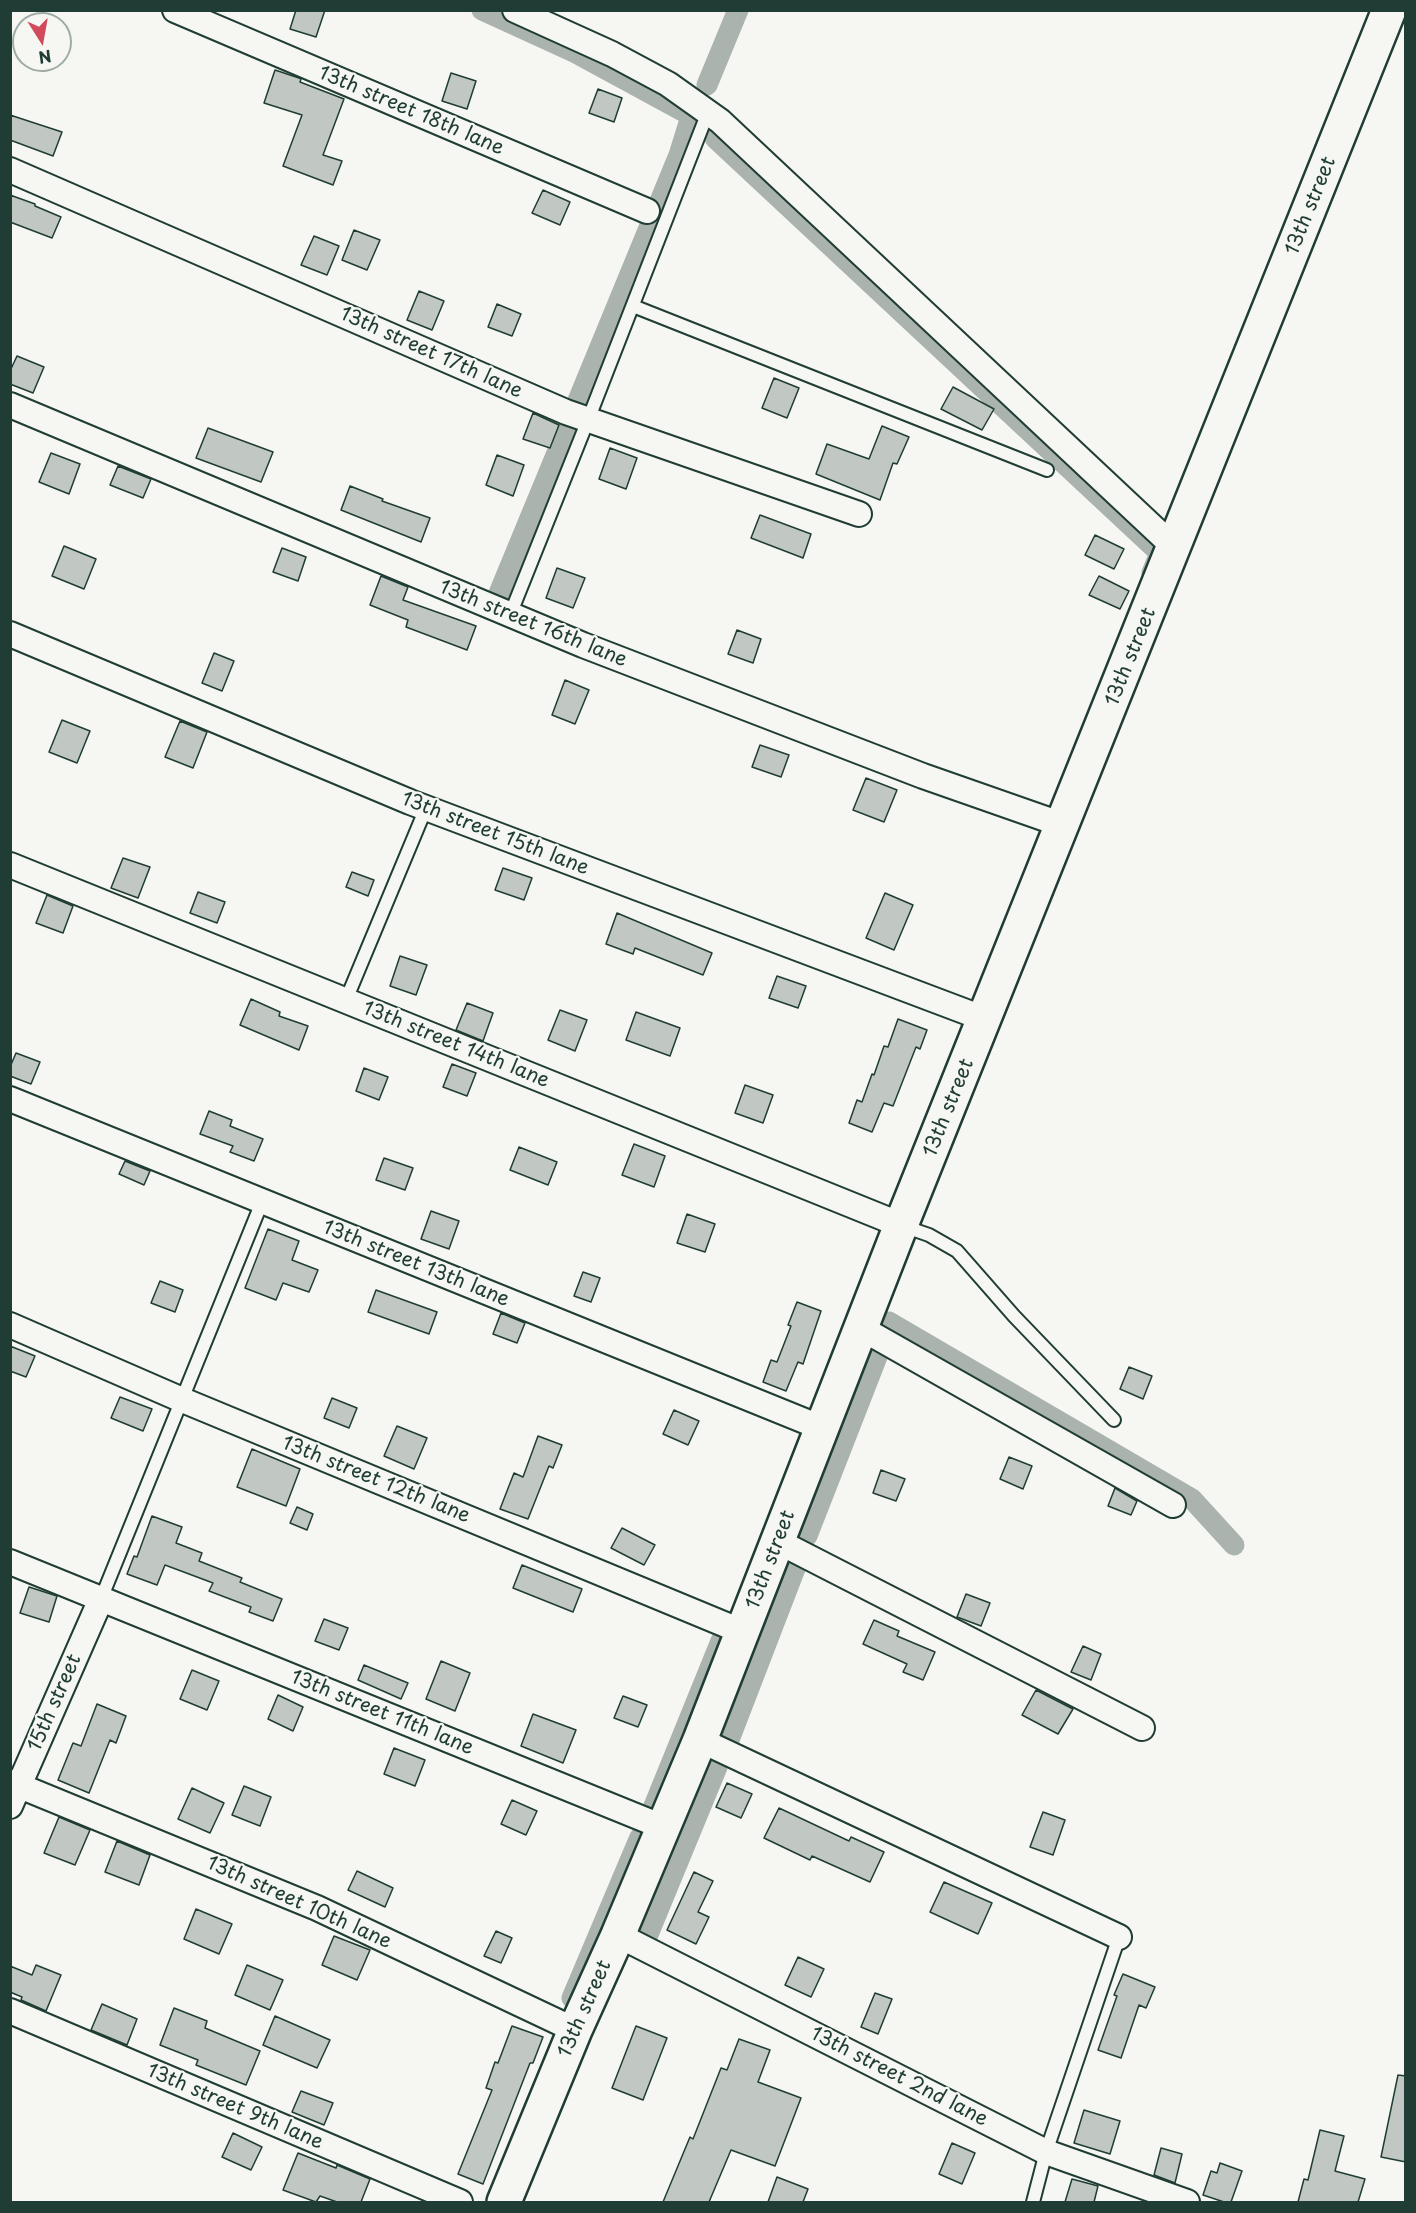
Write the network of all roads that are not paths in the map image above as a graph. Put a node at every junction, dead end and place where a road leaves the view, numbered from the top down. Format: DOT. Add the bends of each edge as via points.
graph roads {
  1 [pos="175,10"];
  2 [pos="515,10"];
  3 [pos="1389,10"];
  4 [pos="708,112"];
  5 [pos="10,170"];
  6 [pos="647,211"];
  7 [pos="633,306"];
  8 [pos="10,405"];
  9 [pos="588,420"];
  10 [pos="1047,470"];
  11 [pos="859,514"];
  12 [pos="1175,548"];
  13 [pos="510,615"];
  14 [pos="10,634"];
  15 [pos="426,808"];
  16 [pos="1063,825"];
  17 [pos="10,865"];
  18 [pos="346,1000"];
  19 [pos="985,1019"];
  20 [pos="10,1099"];
  21 [pos="262,1202"];
  22 [pos="902,1226"];
  23 [pos="10,1325"];
  24 [pos="861,1328"];
  25 [pos="180,1399"];
  26 [pos="1114,1420"];
  27 [pos="822,1428"];
  28 [pos="1173,1504"];
  29 [pos="777,1541"];
  30 [pos="10,1562"];
  31 [pos="101,1599"];
  32 [pos="743,1632"];
  33 [pos="1142,1728"];
  34 [pos="700,1740"];
  35 [pos="13,1791"];
  36 [pos="663,1827"];
  37 [pos="618,1935"];
  38 [pos="1119,1937"];
  39 [pos="10,2012"];
  40 [pos="575,2030"];
  41 [pos="1046,2152"];
  42 [pos="460,2202"];
  43 [pos="504,2202"];
  44 [pos="1033,2202"];
  45 [pos="1187,2202"];
  1 -- 6 [label="street, 13th street 18th lane"];
  2 -- 4 [label="street" via="612,54 668,84"];
  3 -- 12 [label="street, 13th street"];
  4 -- 7 [label="lane"];
  4 -- 12 [label="street"];
  5 -- 9 [label="street, 13th street 17th lane"];
  7 -- 9 [label="lane"];
  7 -- 10 [label="lane"];
  8 -- 13 [label="street, 13th street 16th lane"];
  9 -- 11 [label="street, 13th street 17th lane"];
  9 -- 13 [label="lane"];
  12 -- 16 [label="street, 13th street"];
  13 -- 16 [label="street, 13th street 16th lane" via="912,772"];
  14 -- 15 [label="street, 13th street 15th lane"];
  15 -- 18 [label="lane"];
  15 -- 19 [label="street, 13th street 15th lane"];
  16 -- 19 [label="street, 13th street"];
  17 -- 18 [label="street, 13th street 14th lane"];
  18 -- 22 [label="street, 13th street 14th lane"];
  19 -- 22 [label="street, 13th street"];
  20 -- 21 [label="street, 13th street 13th lane"];
  21 -- 25 [label="lane"];
  21 -- 27 [label="street, 13th street 13th lane"];
  22 -- 24 [label="street, 13th street"];
  22 -- 26 [label="lane" via="957,1251"];
  23 -- 25 [label="street, 13th street 12th lane"];
  24 -- 27 [label="street, 13th street"];
  24 -- 28 [label="street"];
  25 -- 31 [label="lane"];
  25 -- 32 [label="street, 13th street 12th lane"];
  27 -- 29 [label="street, 13th street"];
  29 -- 32 [label="street, 13th street"];
  29 -- 33 [label="street"];
  30 -- 31 [label="street, 13th street 11th lane"];
  31 -- 35 [label="street, 15th street"];
  31 -- 36 [label="street, 13th street 11th lane"];
  32 -- 34 [label="street, 13th street"];
  34 -- 36 [label="street, 13th street"];
  34 -- 38 [label="street"];
  35 -- 40 [label="street, 13th street 10th lane" via="317,1908"];
  36 -- 37 [label="street, 13th street"];
  37 -- 40 [label="street, 13th street"];
  37 -- 41 [label="street, 13th street 2nd lane"];
  38 -- 41 [label="lane"];
  39 -- 42 [label="street, 13th street 9th lane"];
  40 -- 43 [label="street, 13th street"];
  41 -- 44 [label="lane"];
  41 -- 45 [label="street, 13th street 2nd lane"];
}
